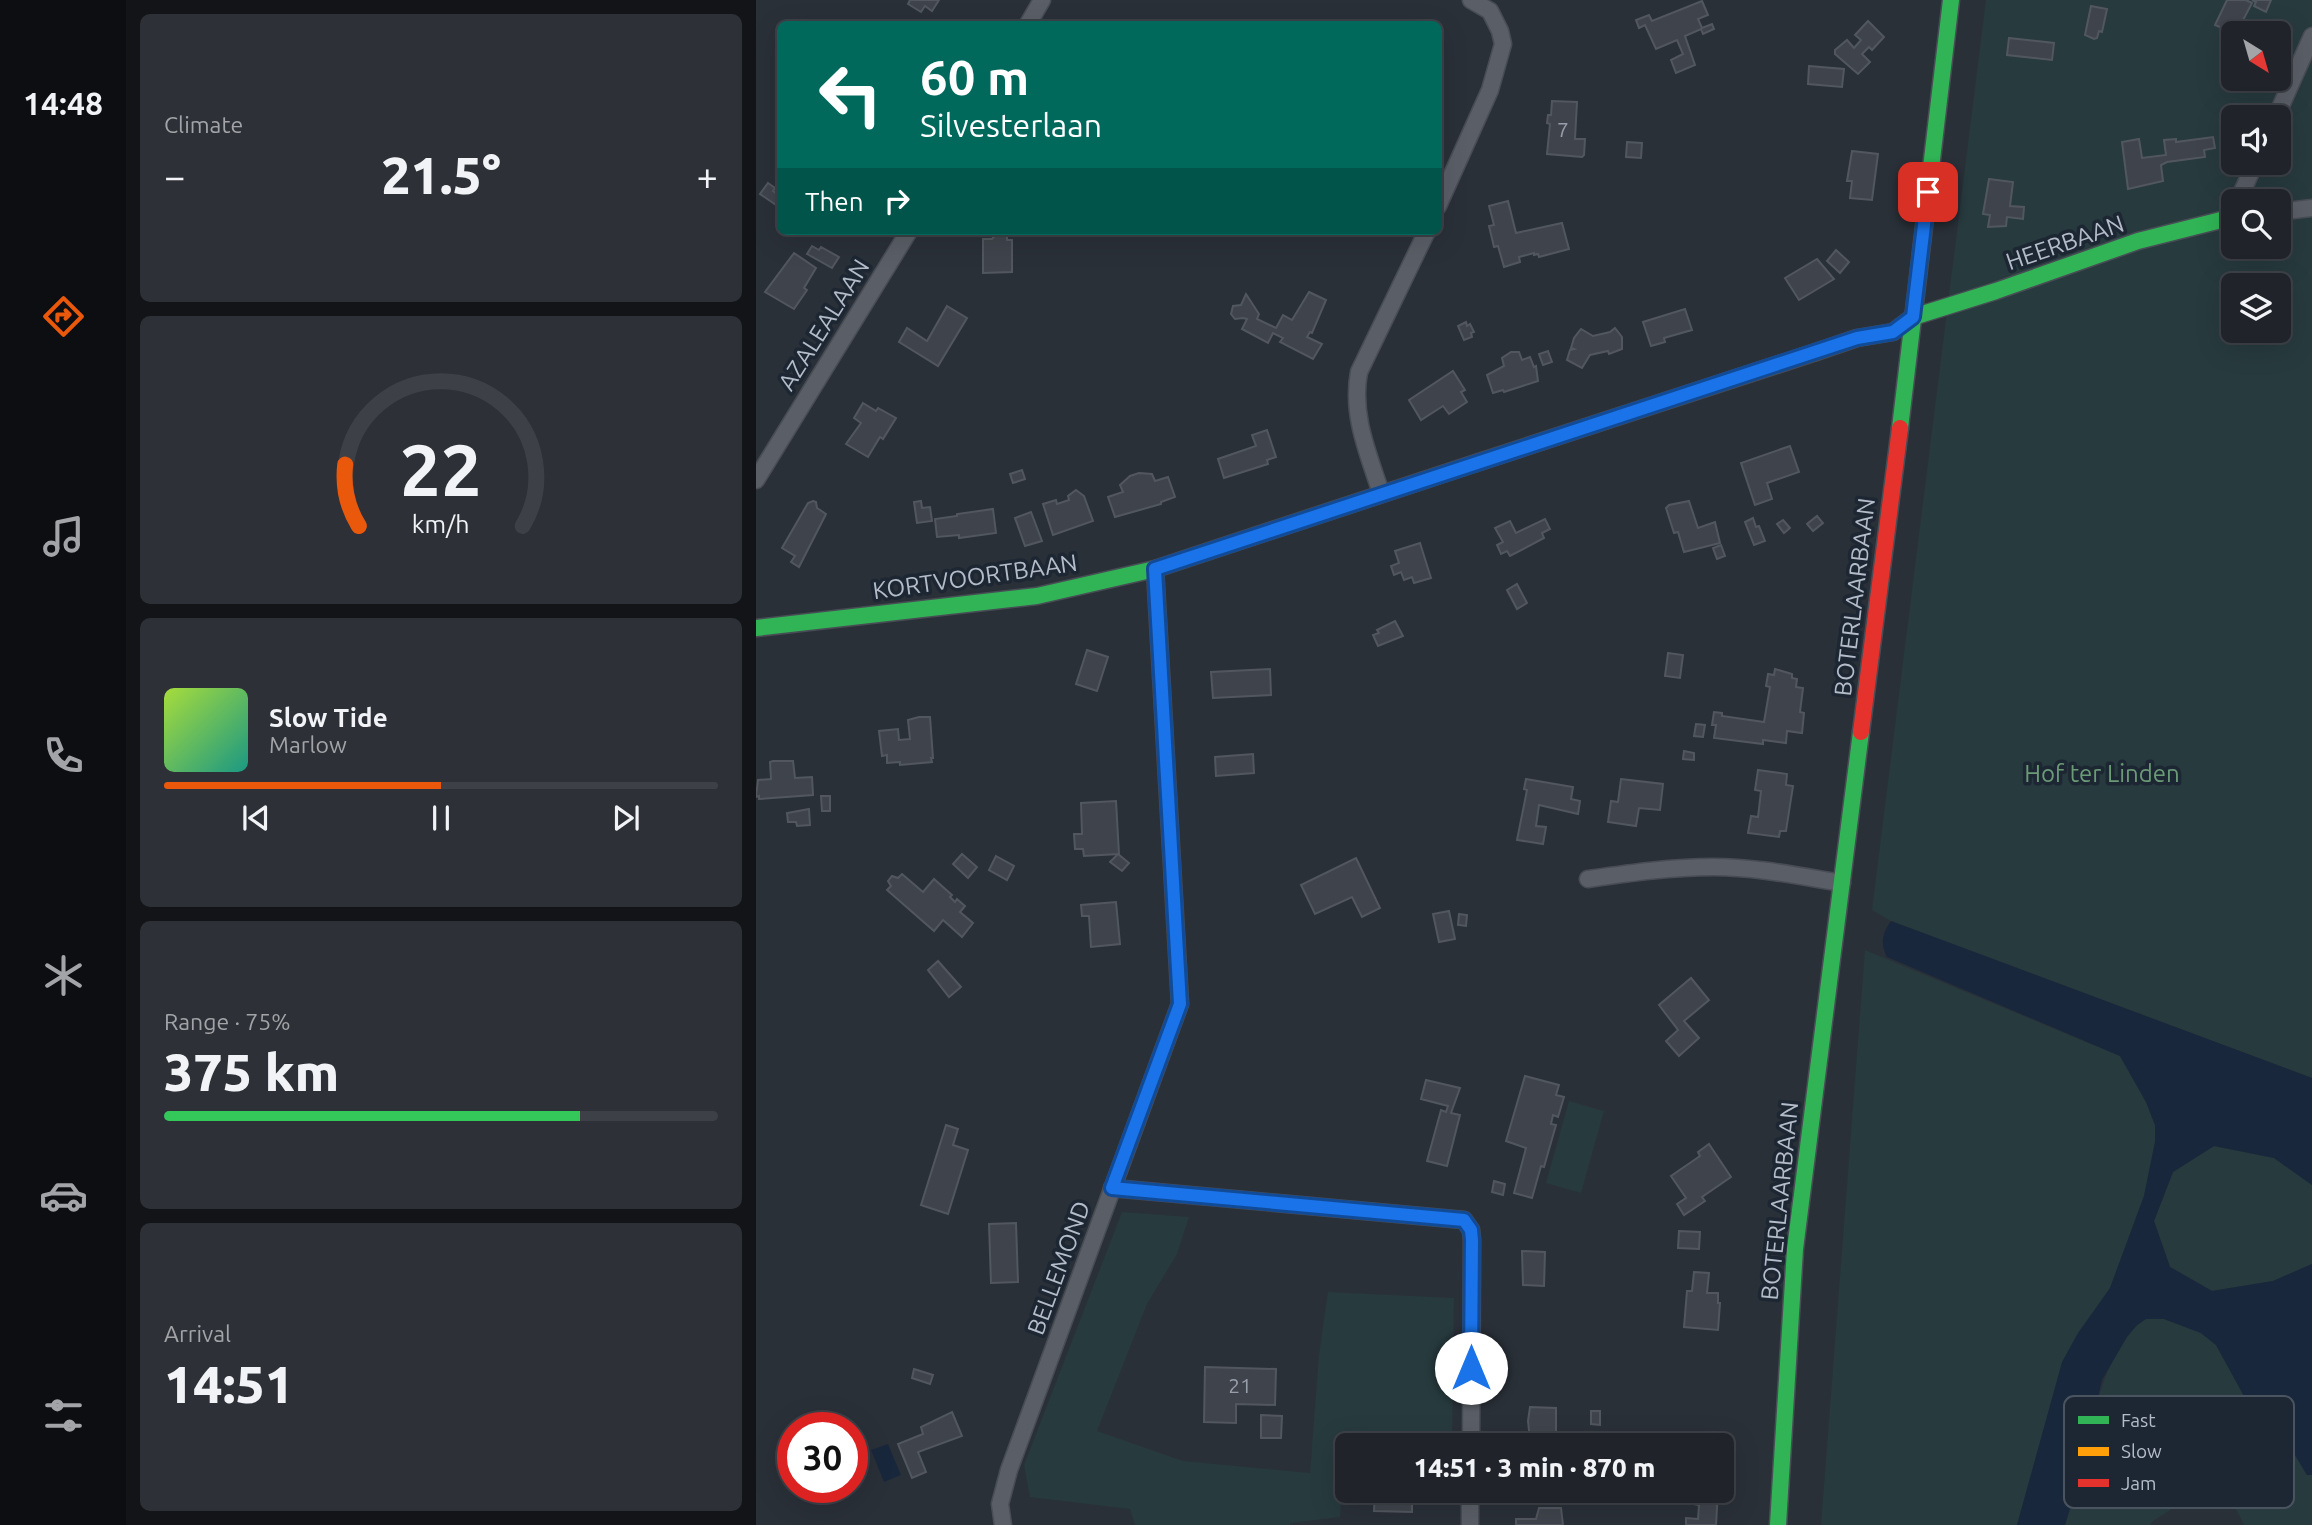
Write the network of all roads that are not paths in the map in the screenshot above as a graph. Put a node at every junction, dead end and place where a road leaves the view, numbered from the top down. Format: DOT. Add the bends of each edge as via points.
graph roads {
  1 [pos="1042,0"];
  2 [pos="1471,0"];
  3 [pos="1951,0"];
  4 [pos="1030,21"];
  5 [pos="2312,36"];
  6 [pos="2281,105"];
  7 [pos="1442,197"];
  8 [pos="2312,208"];
  9 [pos="2291,210"];
  10 [pos="2221,219"];
  11 [pos="907,235"];
  12 [pos="1425,235"];
  13 [pos="1913,317"];
  14 [pos="756,480"];
  15 [pos="1381,493"];
  16 [pos="1155,569"];
  17 [pos="756,628"];
  18 [pos="1588,879"];
  19 [pos="1842,883"];
  20 [pos="1112,1188"];
  21 [pos="1471,1433"];
  22 [pos="1470,1503"];
  23 [pos="1003,1525"];
  24 [pos="1470,1525"];
  25 [pos="1778,1525"];
  1 -- 4 [label="street"];
  2 -- 7 [label="street" via="1490,11 1503,44 1490,90"];
  3 -- 13 [label="street, BOTERLAARBAAN"];
  5 -- 6 [label="street"];
  8 -- 9 [label="street"];
  10 -- 13 [label="street, HEERBAAN" via="2138,241"];
  11 -- 14 [label="street, AZALEALAAN"];
  12 -- 15 [label="street" via="1359,372 1355,392 1358,423"];
  13 -- 15 [label="street, KORTVOORTBAAN" via="1893,332 1857,338"];
  13 -- 19 [label="street, BOTERLAARBAAN"];
  15 -- 16 [label="street, KORTVOORTBAAN"];
  16 -- 17 [label="street, KORTVOORTBAAN" via="1037,596"];
  16 -- 20 [label="street, BELLEMOND" via="1180,1004"];
  18 -- 19 [label="street" via="1712,867"];
  19 -- 25 [label="street, BOTERLAARBAAN" via="1795,1250"];
  20 -- 21 [label="street" via="1464,1220 1472,1240"];
  20 -- 23 [label="street, BELLEMOND" via="1009,1470 1000,1504"];
  22 -- 24 [label="street"];
}
